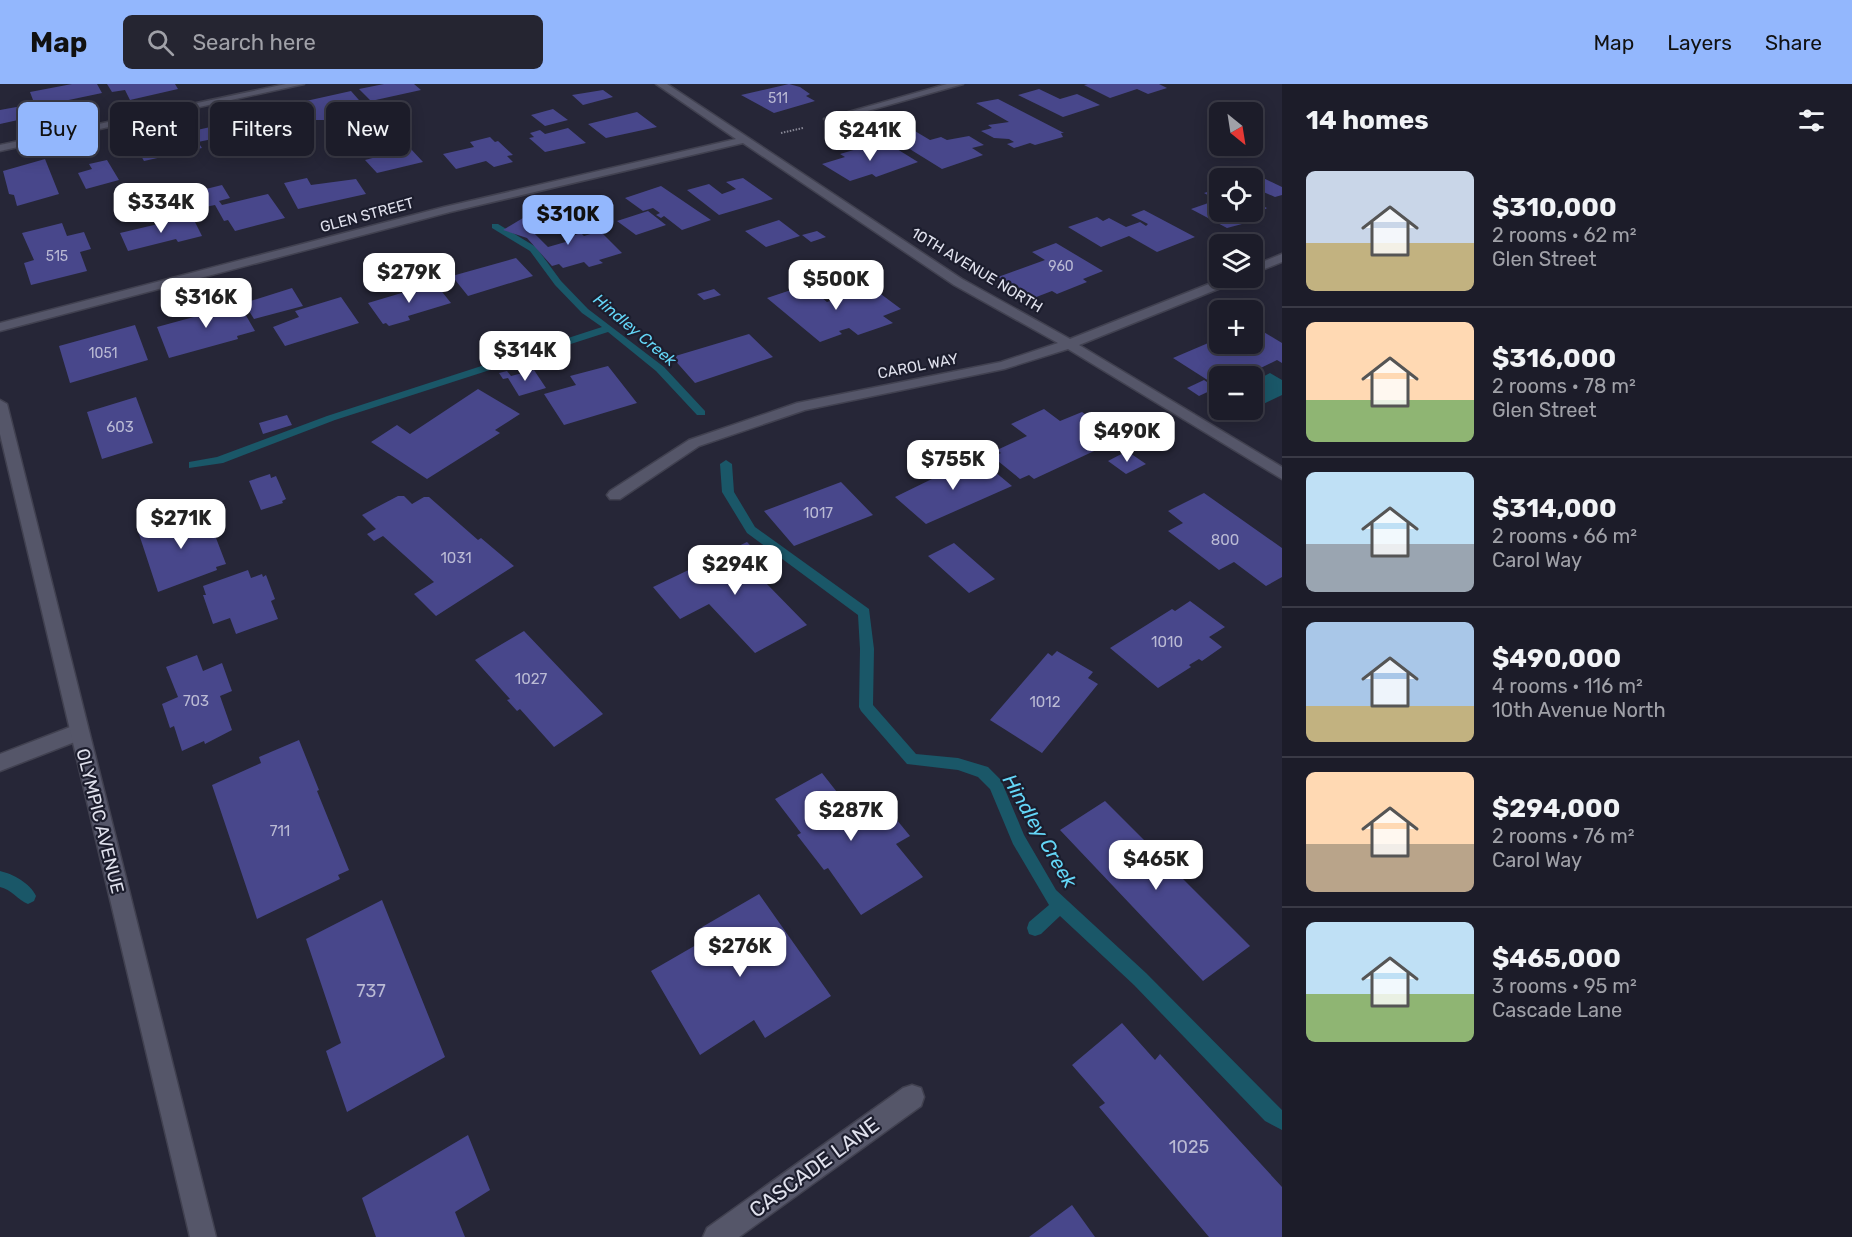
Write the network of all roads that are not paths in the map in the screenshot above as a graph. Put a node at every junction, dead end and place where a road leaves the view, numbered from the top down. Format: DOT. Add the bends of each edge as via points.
graph roads {
  1 [pos="299,84"];
  2 [pos="661,84"];
  3 [pos="958,84"];
  4 [pos="829,119"];
  5 [pos="743,140"];
  6 [pos="0,148"];
  7 [pos="1282,258"];
  8 [pos="1263,266"];
  9 [pos="1209,288"];
  10 [pos="0,327"];
  11 [pos="1069,344"];
  12 [pos="0,404"];
  13 [pos="1282,474"];
  14 [pos="615,495"];
  15 [pos="78,732"];
  16 [pos="0,762"];
  17 [pos="912,1097"];
  18 [pos="203,1237"];
  19 [pos="716,1237"];
  1 -- 6 [label="street"];
  2 -- 5 [label="street, 10TH AVENUE NORTH"];
  3 -- 4 [label="street"];
  5 -- 10 [label="street, GLEN STREET" via="448,209"];
  5 -- 11 [label="street, 10TH AVENUE NORTH" via="958,282"];
  7 -- 8 [label="street"];
  9 -- 11 [label="street, CAROL WAY"];
  11 -- 13 [label="street, 10TH AVENUE NORTH"];
  11 -- 14 [label="street, CAROL WAY" via="1004,365 802,406 694,443"];
  12 -- 15 [label="street, OLYMPIC AVENUE"];
  15 -- 16 [label="street"];
  15 -- 18 [label="street, OLYMPIC AVENUE"];
  17 -- 19 [label="street, CASCADE LANE"];
}
